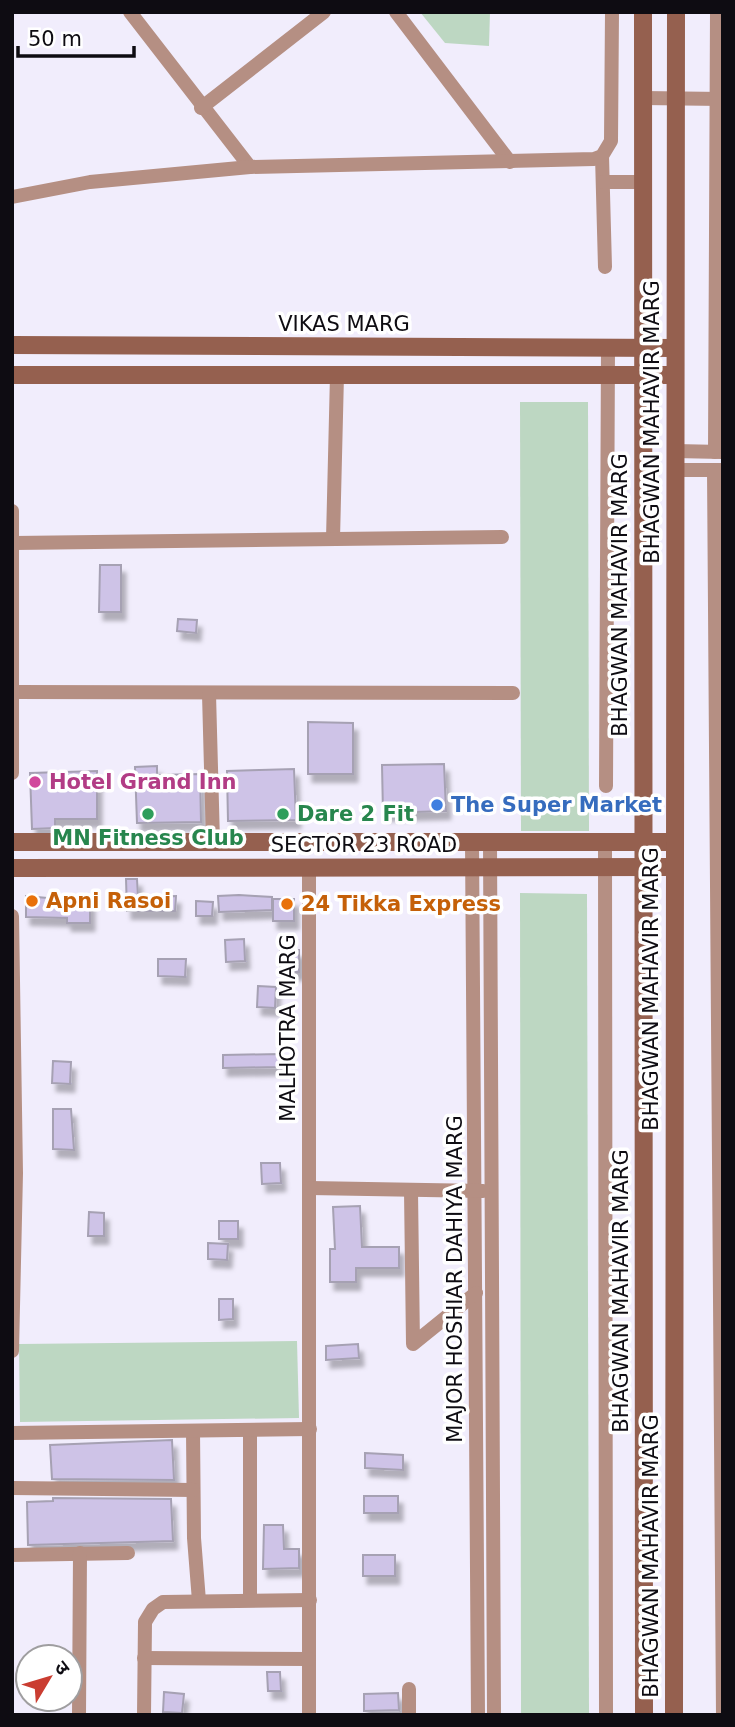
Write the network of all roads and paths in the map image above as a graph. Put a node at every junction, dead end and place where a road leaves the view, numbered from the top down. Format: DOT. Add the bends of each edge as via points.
graph roads {
  1 [pos="130,12"];
  2 [pos="324,12"];
  3 [pos="396,12"];
  4 [pos="612,12"];
  5 [pos="643,12"];
  6 [pos="676,12"];
  7 [pos="717,12"];
  8 [pos="643,98"];
  9 [pos="676,98"];
  10 [pos="720,98"];
  11 [pos="201,108"];
  12 [pos="602,156"];
  13 [pos="510,162"];
  14 [pos="250,167"];
  15 [pos="603,182"];
  16 [pos="643,182"];
  17 [pos="12,197"];
  18 [pos="606,267"];
  19 [pos="12,345"];
  20 [pos="608,348"];
  21 [pos="643,348"];
  22 [pos="675,348"];
  23 [pos="12,375"];
  24 [pos="337,375"];
  25 [pos="609,375"];
  26 [pos="643,375"];
  27 [pos="675,375"];
  28 [pos="675,451"];
  29 [pos="719,452"];
  30 [pos="675,470"];
  31 [pos="719,470"];
  32 [pos="12,511"];
  33 [pos="502,537"];
  34 [pos="333,539"];
  35 [pos="14,543"];
  36 [pos="14,692"];
  37 [pos="513,693"];
  38 [pos="209,694"];
  39 [pos="12,773"];
  40 [pos="606,786"];
  41 [pos="12,842"];
  42 [pos="213,842"];
  43 [pos="481,842"];
  44 [pos="605,842"];
  45 [pos="643,842"];
  46 [pos="674,842"];
  47 [pos="606,867"];
  48 [pos="644,867"];
  49 [pos="674,867"];
  50 [pos="12,868"];
  51 [pos="309,868"];
  52 [pos="481,868"];
  53 [pos="12,916"];
  54 [pos="14,1173"];
  55 [pos="310,1188"];
  56 [pos="411,1191"];
  57 [pos="476,1191"];
  58 [pos="493,1191"];
  59 [pos="477,1293"];
  60 [pos="12,1351"];
  61 [pos="310,1429"];
  62 [pos="250,1430"];
  63 [pos="193,1431"];
  64 [pos="12,1433"];
  65 [pos="12,1489"];
  66 [pos="193,1490"];
  67 [pos="80,1553"];
  68 [pos="128,1553"];
  69 [pos="12,1555"];
  70 [pos="250,1600"];
  71 [pos="310,1600"];
  72 [pos="199,1601"];
  73 [pos="144,1658"];
  74 [pos="309,1659"];
  75 [pos="409,1689"];
  76 [pos="79,1715"];
  77 [pos="144,1715"];
  78 [pos="309,1715"];
  79 [pos="410,1715"];
  80 [pos="478,1715"];
  81 [pos="494,1715"];
  82 [pos="606,1715"];
  83 [pos="644,1715"];
  84 [pos="674,1715"];
  85 [pos="723,1715"];
  1 -- 11 [label="street"];
  2 -- 11 [label="street"];
  3 -- 13 [label="street"];
  4 -- 12 [label="street" via="612,127 611,141"];
  5 -- 8 [label="main road, BHAGWAN MAHAVIR MARG"];
  6 -- 9 [label="main road, BHAGWAN MAHAVIR MARG"];
  7 -- 10 [label="street"];
  8 -- 9 [label="street"];
  8 -- 16 [label="main road, BHAGWAN MAHAVIR MARG"];
  9 -- 10 [label="street"];
  9 -- 22 [label="main road, BHAGWAN MAHAVIR MARG"];
  10 -- 29 [label="street"];
  11 -- 14 [label="street"];
  12 -- 13 [label="street" via="579,162"];
  12 -- 15 [label="street"];
  13 -- 14 [label="street"];
  14 -- 17 [label="street" via="90,182"];
  15 -- 16 [label="street"];
  15 -- 18 [label="street"];
  16 -- 21 [label="main road, BHAGWAN MAHAVIR MARG"];
  19 -- 20 [label="main road, VIKAS MARG"];
  20 -- 21 [label="main road, VIKAS MARG"];
  20 -- 25 [label="street"];
  21 -- 22 [label="main road, VIKAS MARG"];
  21 -- 26 [label="main road, BHAGWAN MAHAVIR MARG"];
  22 -- 27 [label="main road, BHAGWAN MAHAVIR MARG"];
  23 -- 24 [label="main road"];
  24 -- 25 [label="main road"];
  24 -- 34 [label="street"];
  25 -- 26 [label="main road"];
  25 -- 40 [label="street"];
  26 -- 27 [label="main road"];
  26 -- 45 [label="main road, BHAGWAN MAHAVIR MARG"];
  27 -- 28 [label="main road, BHAGWAN MAHAVIR MARG"];
  28 -- 29 [label="street"];
  28 -- 30 [label="main road, BHAGWAN MAHAVIR MARG"];
  30 -- 31 [label="street"];
  30 -- 46 [label="main road, BHAGWAN MAHAVIR MARG"];
  31 -- 85 [label="street"];
  32 -- 35 [label="street"];
  33 -- 34 [label="street"];
  34 -- 35 [label="street"];
  35 -- 36 [label="street"];
  36 -- 38 [label="street"];
  36 -- 39 [label="street"];
  37 -- 38 [label="street"];
  38 -- 42 [label="street"];
  41 -- 42 [label="main road, SECTOR 23 ROAD"];
  42 -- 43 [label="main road, SECTOR 23 ROAD"];
  43 -- 44 [label="main road, SECTOR 23 ROAD"];
  43 -- 52 [label="street, MAJOR HOSHIAR DAHIYA MARG"];
  44 -- 45 [label="main road, SECTOR 23 ROAD"];
  44 -- 47 [label="street"];
  45 -- 46 [label="main road, SECTOR 23 ROAD"];
  45 -- 48 [label="main road, BHAGWAN MAHAVIR MARG"];
  46 -- 49 [label="main road, BHAGWAN MAHAVIR MARG"];
  47 -- 48 [label="main road, SECTOR 23 ROAD"];
  47 -- 52 [label="main road, SECTOR 23 ROAD"];
  47 -- 82 [label="street"];
  48 -- 49 [label="main road, SECTOR 23 ROAD"];
  48 -- 83 [label="main road, BHAGWAN MAHAVIR MARG"];
  49 -- 84 [label="main road, BHAGWAN MAHAVIR MARG"];
  50 -- 51 [label="main road, SECTOR 23 ROAD"];
  51 -- 52 [label="main road, SECTOR 23 ROAD"];
  51 -- 55 [label="street, MALHOTRA MARG"];
  52 -- 57 [label="street, MAJOR HOSHIAR DAHIYA MARG"];
  52 -- 58 [label="street, MAJOR HOSHIAR DAHIYA MARG"];
  53 -- 54 [label="street"];
  54 -- 60 [label="street"];
  55 -- 56 [label="street"];
  55 -- 61 [label="street, MALHOTRA MARG"];
  56 -- 57 [label="street"];
  56 -- 59 [label="street" via="413,1344"];
  57 -- 58 [label="street"];
  57 -- 59 [label="street, MAJOR HOSHIAR DAHIYA MARG"];
  58 -- 81 [label="street, MAJOR HOSHIAR DAHIYA MARG"];
  59 -- 80 [label="street, MAJOR HOSHIAR DAHIYA MARG"];
  61 -- 62 [label="street"];
  61 -- 71 [label="street, MALHOTRA MARG"];
  62 -- 63 [label="street"];
  62 -- 70 [label="street"];
  63 -- 64 [label="street"];
  63 -- 66 [label="street"];
  65 -- 66 [label="street"];
  66 -- 72 [label="street"];
  67 -- 68 [label="street"];
  67 -- 69 [label="street"];
  67 -- 76 [label="street"];
  70 -- 71 [label="street"];
  70 -- 72 [label="street"];
  71 -- 74 [label="street, MALHOTRA MARG"];
  72 -- 73 [label="street" via="163,1602 153,1609 145,1622"];
  73 -- 74 [label="street"];
  73 -- 77 [label="street"];
  74 -- 78 [label="street, MALHOTRA MARG"];
  75 -- 79 [label="street"];
}
